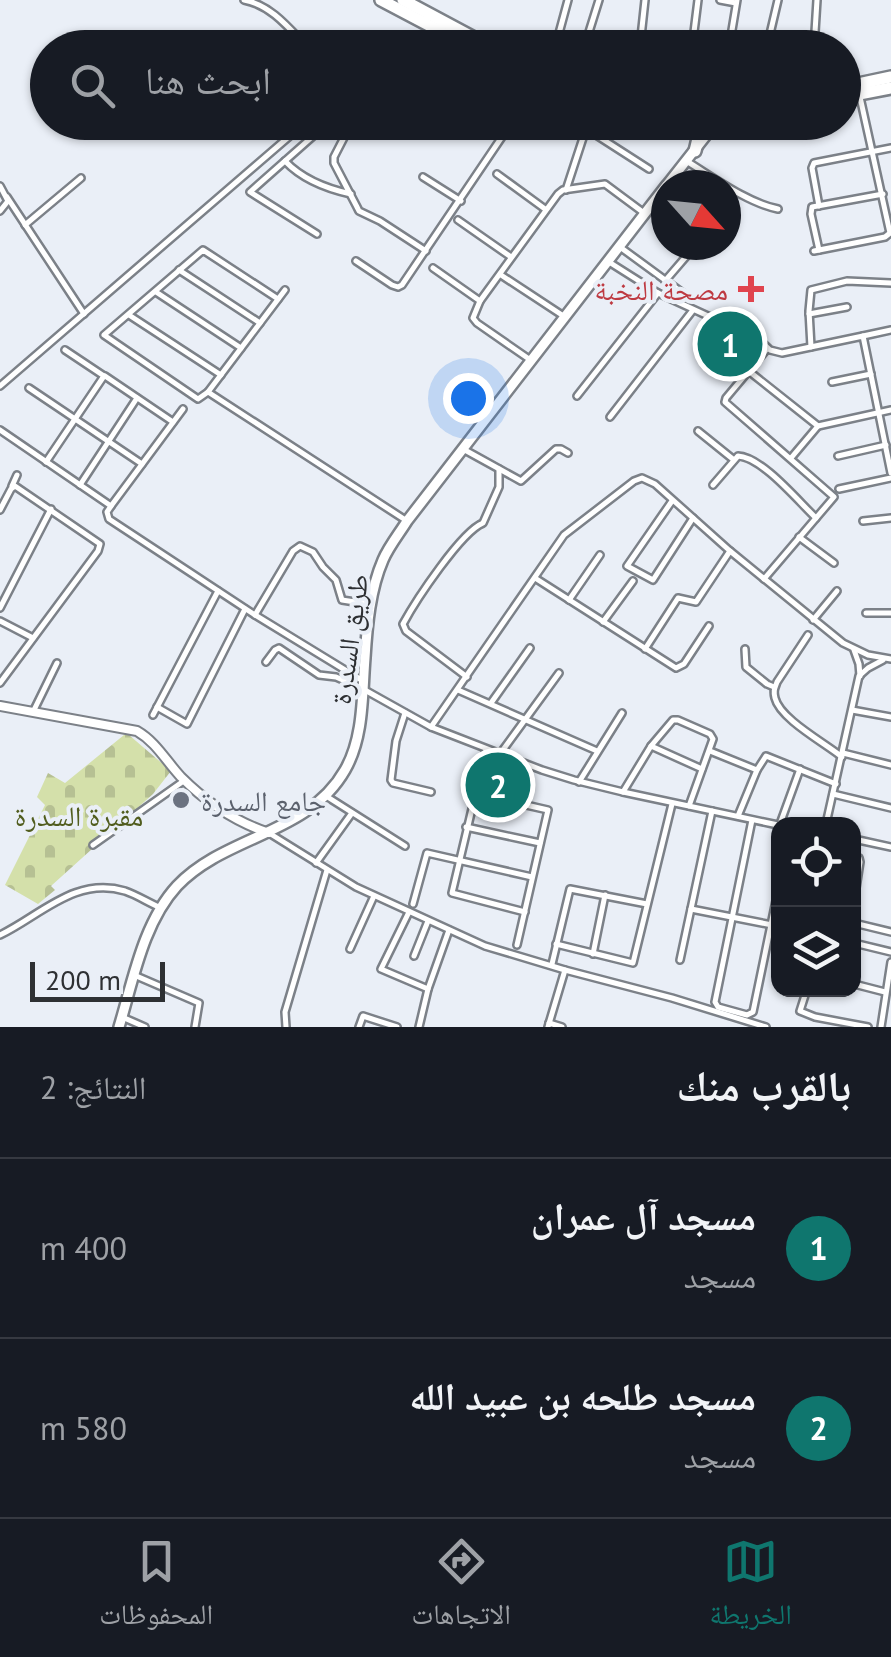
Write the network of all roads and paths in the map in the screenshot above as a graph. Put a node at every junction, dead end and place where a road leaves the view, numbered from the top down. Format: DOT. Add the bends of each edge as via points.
graph roads {
  1 [pos="244,0"];
  2 [pos="381,0"];
  3 [pos="403,0"];
  4 [pos="568,0"];
  5 [pos="598,0"];
  6 [pos="645,0"];
  7 [pos="698,0"];
  8 [pos="720,0"];
  9 [pos="778,0"];
  10 [pos="816,0"];
  11 [pos="736,2"];
  12 [pos="430,6"];
  13 [pos="290,30"];
  14 [pos="436,30"];
  15 [pos="466,30"];
  16 [pos="560,30"];
  17 [pos="589,30"];
  18 [pos="641,30"];
  19 [pos="694,30"];
  20 [pos="732,30"];
  21 [pos="771,30"];
  22 [pos="816,30"];
  23 [pos="891,77"];
  24 [pos="861,84"];
  25 [pos="891,88"];
  26 [pos="861,94"];
  27 [pos="861,98"];
  28 [pos="285,140"];
  29 [pos="308,140"];
  30 [pos="343,140"];
  31 [pos="500,140"];
  32 [pos="582,140"];
  33 [pos="604,140"];
  34 [pos="697,140"];
  35 [pos="891,148"];
  36 [pos="873,152"];
  37 [pos="690,156"];
  38 [pos="285,160"];
  39 [pos="649,170"];
  40 [pos="679,170"];
  41 [pos="572,173"];
  42 [pos="498,174"];
  43 [pos="423,177"];
  44 [pos="81,178"];
  45 [pos="0,186"];
  46 [pos="584,186"];
  47 [pos="566,190"];
  48 [pos="352,194"];
  49 [pos="882,194"];
  50 [pos="7,197"];
  51 [pos="461,201"];
  52 [pos="651,204"];
  53 [pos="819,206"];
  54 [pos="546,209"];
  55 [pos="778,209"];
  56 [pos="0,210"];
  57 [pos="644,213"];
  58 [pos="458,220"];
  59 [pos="26,226"];
  60 [pos="318,234"];
  61 [pos="618,246"];
  62 [pos="426,251"];
  63 [pos="511,256"];
  64 [pos="607,260"];
  65 [pos="683,260"];
  66 [pos="356,261"];
  67 [pos="433,268"];
  68 [pos="179,270"];
  69 [pos="500,275"];
  70 [pos="665,281"];
  71 [pos="891,283"];
  72 [pos="286,290"];
  73 [pos="155,291"];
  74 [pos="658,293"];
  75 [pos="691,298"];
  76 [pos="278,299"];
  77 [pos="480,300"];
  78 [pos="846,308"];
  79 [pos="693,310"];
  80 [pos="84,314"];
  81 [pos="809,314"];
  82 [pos="129,315"];
  83 [pos="565,318"];
  84 [pos="260,324"];
  85 [pos="891,330"];
  86 [pos="863,336"];
  87 [pos="811,347"];
  88 [pos="241,348"];
  89 [pos="768,348"];
  90 [pos="65,350"];
  91 [pos="532,361"];
  92 [pos="748,372"];
  93 [pos="221,374"];
  94 [pos="872,374"];
  95 [pos="104,376"];
  96 [pos="832,382"];
  97 [pos="0,386"];
  98 [pos="29,388"];
  99 [pos="208,392"];
  100 [pos="578,396"];
  101 [pos="136,398"];
  102 [pos="183,409"];
  103 [pos="891,410"];
  104 [pos="880,413"];
  105 [pos="610,417"];
  106 [pos="75,419"];
  107 [pos="173,422"];
  108 [pos="818,426"];
  109 [pos="0,430"];
  110 [pos="698,431"];
  111 [pos="108,442"];
  112 [pos="886,445"];
  113 [pos="464,449"];
  114 [pos="568,453"];
  115 [pos="838,456"];
  116 [pos="790,459"];
  117 [pos="734,460"];
  118 [pos="46,462"];
  119 [pos="142,464"];
  120 [pos="499,469"];
  121 [pos="17,475"];
  122 [pos="891,476"];
  123 [pos="80,485"];
  124 [pos="713,485"];
  125 [pos="11,488"];
  126 [pos="839,489"];
  127 [pos="672,500"];
  128 [pos="110,506"];
  129 [pos="0,510"];
  130 [pos="51,510"];
  131 [pos="693,518"];
  132 [pos="816,518"];
  133 [pos="891,518"];
  134 [pos="407,521"];
  135 [pos="863,521"];
  136 [pos="799,537"];
  137 [pos="730,551"];
  138 [pos="600,555"];
  139 [pos="834,563"];
  140 [pos="536,578"];
  141 [pos="764,579"];
  142 [pos="633,580"];
  143 [pos="218,591"];
  144 [pos="837,591"];
  145 [pos="569,600"];
  146 [pos="370,605"];
  147 [pos="0,608"];
  148 [pos="246,609"];
  149 [pos="891,613"];
  150 [pos="866,614"];
  151 [pos="254,615"];
  152 [pos="813,620"];
  153 [pos="0,621"];
  154 [pos="603,622"];
  155 [pos="709,626"];
  156 [pos="808,635"];
  157 [pos="33,638"];
  158 [pos="530,648"];
  159 [pos="645,649"];
  160 [pos="745,649"];
  161 [pos="854,650"];
  162 [pos="888,659"];
  163 [pos="266,662"];
  164 [pos="56,663"];
  165 [pos="559,673"];
  166 [pos="860,676"];
  167 [pos="468,677"];
  168 [pos="0,682"];
  169 [pos="363,685"];
  170 [pos="774,687"];
  171 [pos="458,690"];
  172 [pos="491,704"];
  173 [pos="0,706"];
  174 [pos="852,710"];
  175 [pos="32,712"];
  176 [pos="405,713"];
  177 [pos="622,713"];
  178 [pos="891,717"];
  179 [pos="525,719"];
  180 [pos="431,728"];
  181 [pos="651,746"];
  182 [pos="486,750"];
  183 [pos="597,751"];
  184 [pos="710,751"];
  185 [pos="500,754"];
  186 [pos="842,755"];
  187 [pos="891,765"];
  188 [pos="702,768"];
  189 [pos="800,769"];
  190 [pos="757,770"];
  191 [pos="185,780"];
  192 [pos="579,782"];
  193 [pos="836,784"];
  194 [pos="431,792"];
  195 [pos="623,792"];
  196 [pos="474,793"];
  197 [pos="833,794"];
  198 [pos="326,796"];
  199 [pos="672,804"];
  200 [pos="689,806"];
  201 [pos="891,808"];
  202 [pos="712,810"];
  203 [pos="352,812"];
  204 [pos="738,816"];
  205 [pos="782,817"];
  206 [pos="828,817"];
  207 [pos="752,820"];
  208 [pos="242,823"];
  209 [pos="771,824"];
  210 [pos="466,827"];
  211 [pos="269,833"];
  212 [pos="891,835"];
  213 [pos="861,840"];
  214 [pos="540,842"];
  215 [pos="93,845"];
  216 [pos="405,846"];
  217 [pos="890,846"];
  218 [pos="238,847"];
  219 [pos="459,860"];
  220 [pos="316,863"];
  221 [pos="327,870"];
  222 [pos="532,877"];
  223 [pos="374,896"];
  224 [pos="606,896"];
  225 [pos="412,904"];
  226 [pos="647,904"];
  227 [pos="161,908"];
  228 [pos="691,909"];
  229 [pos="409,912"];
  230 [pos="525,912"];
  231 [pos="732,917"];
  232 [pos="428,921"];
  233 [pos="771,925"];
  234 [pos="861,925"];
  235 [pos="449,930"];
  236 [pos="771,930"];
  237 [pos="891,932"];
  238 [pos="0,935"];
  239 [pos="556,944"];
  240 [pos="517,945"];
  241 [pos="861,946"];
  242 [pos="350,949"];
  243 [pos="891,952"];
  244 [pos="592,954"];
  245 [pos="414,956"];
  246 [pos="680,960"];
  247 [pos="891,962"];
  248 [pos="552,966"];
  249 [pos="565,970"];
  250 [pos="134,975"];
  251 [pos="861,986"];
  252 [pos="428,989"];
  253 [pos="885,992"];
  254 [pos="805,997"];
  255 [pos="120,1022"];
  256 [pos="548,1025"];
  257 [pos="145,1027"];
  258 [pos="194,1027"];
  259 [pos="286,1027"];
  260 [pos="359,1027"];
  261 [pos="396,1027"];
  262 [pos="418,1027"];
  263 [pos="562,1027"];
  264 [pos="766,1027"];
  265 [pos="868,1027"];
  266 [pos="881,1027"];
  1 -- 13 [label="street" via="260,4"];
  2 -- 14 [label="highway"];
  3 -- 12 [label="highway"];
  4 -- 16 [label="street"];
  5 -- 17 [label="street"];
  6 -- 18 [label="street"];
  7 -- 19 [label="street"];
  8 -- 11 [label="street"];
  9 -- 21 [label="street"];
  10 -- 22 [label="street"];
  11 -- 20 [label="street"];
  12 -- 15 [label="highway"];
  23 -- 24 [label="highway"];
  25 -- 26 [label="highway"];
  27 -- 36 [label="street"];
  28 -- 80 [label="street"];
  29 -- 38 [label="street"];
  30 -- 48 [label="street" via="334,160"];
  31 -- 51 [label="street"];
  32 -- 41 [label="street"];
  33 -- 39 [label="street"];
  34 -- 37 [label="highway"];
  35 -- 36 [label="street"];
  36 -- 49 [label="street"];
  36 -- 53 [label="street" via="814,163"];
  37 -- 40 [label="main road, طريق السدرة"];
  37 -- 55 [label="street" via="738,192"];
  38 -- 48 [label="street" via="307,178"];
  38 -- 60 [label="street" via="251,192"];
  41 -- 46 [label="street"];
  41 -- 47 [label="street"];
  42 -- 54 [label="street"];
  43 -- 51 [label="street"];
  44 -- 59 [label="street"];
  45 -- 50 [label="street"];
  46 -- 47 [label="street"];
  46 -- 57 [label="street" via="608,184"];
  47 -- 54 [label="street"];
  48 -- 62 [label="street" via="359,211"];
  49 -- 53 [label="street"];
  49 -- 53 [label="street" via="888,236 816,250 811,211"];
  50 -- 56 [label="street"];
  50 -- 59 [label="street"];
  51 -- 62 [label="street"];
  52 -- 57 [label="main road, طريق السدرة"];
  54 -- 63 [label="street"];
  57 -- 61 [label="main road, طريق السدرة"];
  58 -- 63 [label="street"];
  59 -- 80 [label="street"];
  61 -- 64 [label="main road, طريق السدرة"];
  61 -- 70 [label="street"];
  62 -- 66 [label="street" via="400,286"];
  63 -- 69 [label="street"];
  64 -- 74 [label="street"];
  64 -- 83 [label="main road, طريق السدرة"];
  65 -- 70 [label="street"];
  67 -- 77 [label="street"];
  68 -- 73 [label="street"];
  68 -- 76 [label="street" via="203,250"];
  68 -- 84 [label="street"];
  69 -- 77 [label="street"];
  69 -- 83 [label="street"];
  70 -- 75 [label="street"];
  71 -- 81 [label="street" via="813,289"];
  72 -- 76 [label="street"];
  73 -- 82 [label="street"];
  73 -- 88 [label="street"];
  74 -- 79 [label="street"];
  74 -- 100 [label="street"];
  76 -- 84 [label="street"];
  77 -- 91 [label="street" via="477,324"];
  78 -- 81 [label="street"];
  79 -- 89 [label="street" via="753,334"];
  79 -- 105 [label="street"];
  80 -- 97 [label="street"];
  81 -- 87 [label="street"];
  82 -- 93 [label="street"];
  82 -- 99 [label="street" via="104,335 198,399"];
  83 -- 91 [label="main road, طريق السدرة"];
  84 -- 88 [label="street"];
  85 -- 86 [label="street"];
  86 -- 87 [label="street"];
  86 -- 94 [label="street"];
  87 -- 89 [label="street" via="782,353"];
  88 -- 93 [label="street"];
  89 -- 92 [label="street"];
  90 -- 95 [label="street"];
  91 -- 113 [label="main road, طريق السدرة"];
  92 -- 108 [label="street"];
  92 -- 116 [label="street" via="726,404"];
  93 -- 99 [label="street"];
  94 -- 96 [label="street"];
  94 -- 104 [label="street"];
  95 -- 101 [label="street"];
  95 -- 106 [label="street"];
  98 -- 106 [label="street"];
  99 -- 134 [label="street"];
  101 -- 107 [label="street"];
  101 -- 111 [label="street"];
  102 -- 107 [label="street"];
  103 -- 104 [label="street"];
  104 -- 108 [label="street"];
  104 -- 112 [label="street"];
  106 -- 111 [label="street"];
  106 -- 118 [label="street"];
  107 -- 119 [label="street"];
  108 -- 116 [label="street"];
  109 -- 118 [label="street"];
  110 -- 117 [label="street"];
  111 -- 119 [label="street"];
  111 -- 123 [label="street"];
  112 -- 115 [label="street"];
  112 -- 122 [label="street"];
  113 -- 120 [label="street"];
  113 -- 134 [label="main road, طريق السدرة"];
  114 -- 120 [label="street" via="553,451 522,481"];
  116 -- 132 [label="street" via="833,494"];
  117 -- 124 [label="street"];
  117 -- 132 [label="street" via="752,459"];
  118 -- 123 [label="street"];
  119 -- 128 [label="street"];
  120 -- 167 [label="street" via="499,488 483,522 462,540 403,624"];
  121 -- 125 [label="street"];
  122 -- 126 [label="street"];
  123 -- 128 [label="street"];
  125 -- 129 [label="street"];
  125 -- 130 [label="street"];
  127 -- 131 [label="street"];
  127 -- 131 [label="street" via="627,566 653,580"];
  127 -- 140 [label="street" via="646,478 634,481 567,532"];
  128 -- 143 [label="street" via="109,519"];
  130 -- 147 [label="street"];
  130 -- 157 [label="street" via="100,546"];
  131 -- 137 [label="street"];
  132 -- 136 [label="street"];
  133 -- 135 [label="street"];
  134 -- 146 [label="main road, طريق السدرة" via="383,561"];
  136 -- 139 [label="street"];
  136 -- 141 [label="street"];
  137 -- 141 [label="street"];
  137 -- 159 [label="street" via="696,602 678,598"];
  138 -- 145 [label="street"];
  140 -- 145 [label="street"];
  140 -- 167 [label="street"];
  141 -- 152 [label="street"];
  142 -- 154 [label="street"];
  143 -- 148 [label="street"];
  143 -- 148 [label="street" via="155,711 186,724"];
  144 -- 152 [label="street"];
  145 -- 154 [label="street"];
  146 -- 151 [label="street" via="342,600 336,580 300,546"];
  146 -- 169 [label="main road, طريق السدرة"];
  148 -- 151 [label="street"];
  149 -- 150 [label="street"];
  151 -- 169 [label="street"];
  152 -- 161 [label="street"];
  153 -- 157 [label="street"];
  154 -- 159 [label="street"];
  155 -- 159 [label="street" via="680,668"];
  156 -- 170 [label="street"];
  157 -- 168 [label="street"];
  158 -- 172 [label="street"];
  160 -- 170 [label="street" via="746,667"];
  161 -- 162 [label="street"];
  161 -- 166 [label="street"];
  162 -- 166 [label="street"];
  163 -- 169 [label="street" via="280,648 319,675"];
  164 -- 175 [label="street"];
  165 -- 179 [label="street"];
  166 -- 174 [label="street"];
  167 -- 171 [label="street"];
  169 -- 176 [label="street"];
  169 -- 198 [label="main road, طريق السدرة" via="351,759"];
  170 -- 186 [label="street" via="782,711"];
  171 -- 172 [label="street"];
  171 -- 180 [label="street"];
  172 -- 179 [label="street"];
  173 -- 175 [label="street"];
  174 -- 178 [label="street"];
  174 -- 186 [label="street"];
  175 -- 191 [label="street" via="137,731"];
  176 -- 180 [label="street"];
  176 -- 194 [label="street" via="390,780"];
  177 -- 183 [label="street"];
  179 -- 183 [label="street"];
  179 -- 185 [label="street"];
  180 -- 182 [label="street"];
  181 -- 184 [label="street" via="676,719 712,735"];
  181 -- 188 [label="street"];
  181 -- 195 [label="street"];
  182 -- 185 [label="street"];
  182 -- 196 [label="street"];
  183 -- 192 [label="street"];
  184 -- 188 [label="street"];
  184 -- 190 [label="street"];
  185 -- 192 [label="street"];
  186 -- 187 [label="street"];
  186 -- 193 [label="street"];
  188 -- 200 [label="street"];
  189 -- 190 [label="street" via="766,756"];
  189 -- 193 [label="street"];
  189 -- 205 [label="street"];
  190 -- 204 [label="street"];
  191 -- 208 [label="street"];
  191 -- 215 [label="street"];
  192 -- 195 [label="street"];
  193 -- 197 [label="street"];
  195 -- 199 [label="street"];
  196 -- 210 [label="street"];
  196 -- 214 [label="street" via="547,809"];
  197 -- 201 [label="street"];
  197 -- 206 [label="street"];
  198 -- 203 [label="street"];
  198 -- 211 [label="main road, طريق السدرة"];
  199 -- 200 [label="street"];
  199 -- 226 [label="street"];
  200 -- 202 [label="street"];
  202 -- 204 [label="street"];
  202 -- 228 [label="street"];
  203 -- 216 [label="street"];
  203 -- 220 [label="street"];
  204 -- 207 [label="street"];
  207 -- 209 [label="street"];
  207 -- 231 [label="street"];
  208 -- 211 [label="street"];
  208 -- 218 [label="street"];
  210 -- 214 [label="street"];
  210 -- 219 [label="street"];
  211 -- 218 [label="main road, طريق السدرة"];
  211 -- 220 [label="street"];
  212 -- 217 [label="street"];
  213 -- 217 [label="street"];
  214 -- 222 [label="street"];
  218 -- 227 [label="main road, طريق السدرة" via="179,884"];
  219 -- 222 [label="street"];
  219 -- 225 [label="street" via="426,853"];
  219 -- 230 [label="street" via="452,894"];
  220 -- 221 [label="street"];
  221 -- 223 [label="street"];
  221 -- 259 [label="street"];
  222 -- 230 [label="street"];
  223 -- 229 [label="street"];
  223 -- 242 [label="street"];
  224 -- 226 [label="street"];
  224 -- 239 [label="street" via="570,889"];
  224 -- 244 [label="street"];
  226 -- 244 [label="street" via="633,963"];
  227 -- 238 [label="street" via="124,892 86,890"];
  227 -- 250 [label="main road, طريق السدرة"];
  228 -- 231 [label="street"];
  228 -- 246 [label="street"];
  229 -- 232 [label="street"];
  229 -- 252 [label="street" via="381,969"];
  230 -- 240 [label="street"];
  231 -- 233 [label="street"];
  231 -- 236 [label="street" via="718,1007 752,1014"];
  232 -- 235 [label="street"];
  232 -- 245 [label="street"];
  234 -- 237 [label="street"];
  235 -- 248 [label="street"];
  235 -- 252 [label="street"];
  239 -- 244 [label="street"];
  239 -- 248 [label="street"];
  241 -- 243 [label="street"];
  247 -- 253 [label="street"];
  248 -- 249 [label="street"];
  249 -- 256 [label="street"];
  249 -- 264 [label="street"];
  250 -- 255 [label="main road, طريق السدرة"];
  250 -- 258 [label="street" via="199,1003"];
  251 -- 253 [label="street"];
  252 -- 262 [label="street"];
  253 -- 266 [label="street"];
  254 -- 265 [label="street" via="800,1010 809,1015"];
  255 -- 257 [label="street"];
  256 -- 263 [label="street"];
  260 -- 261 [label="street" via="363,1016"];
}
